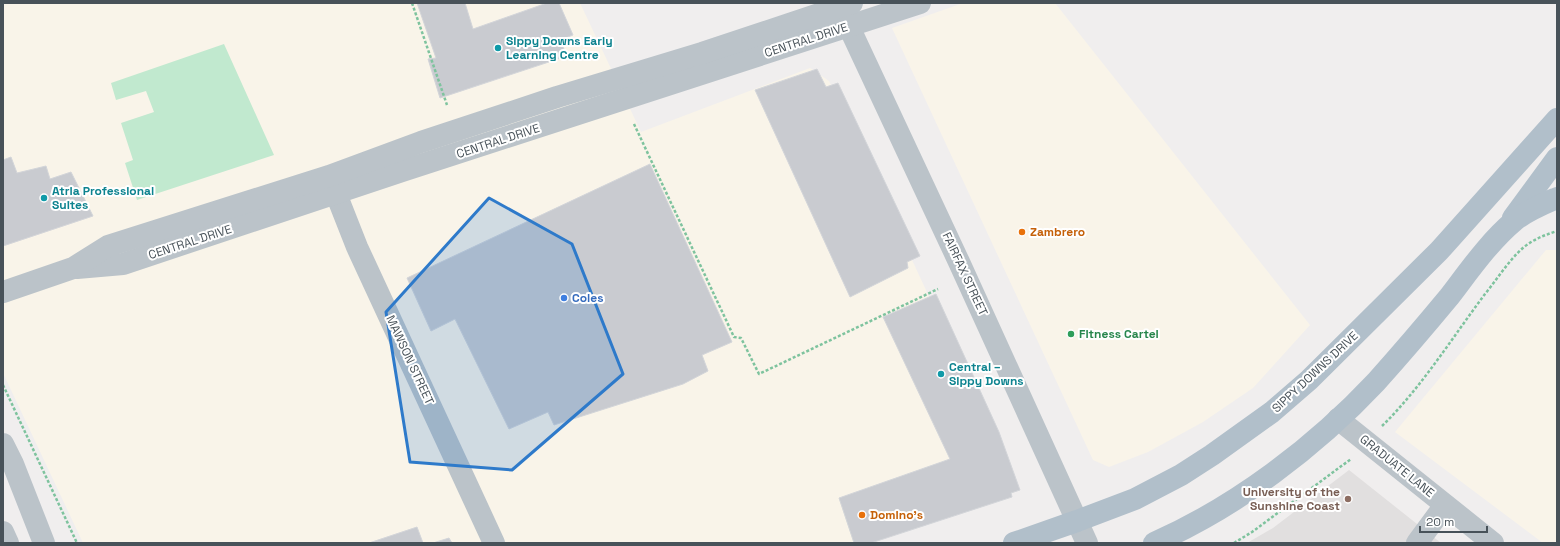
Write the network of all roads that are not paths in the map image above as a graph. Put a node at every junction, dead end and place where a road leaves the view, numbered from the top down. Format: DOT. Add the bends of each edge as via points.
graph roads {
  1 [pos="920,3"];
  2 [pos="847,12"];
  3 [pos="1557,119"];
  4 [pos="1557,158"];
  5 [pos="332,185"];
  6 [pos="1557,198"];
  7 [pos="1500,235"];
  8 [pos="3,292"];
  9 [pos="1338,419"];
  10 [pos="3,444"];
  11 [pos="1445,505"];
  12 [pos="1078,521"];
  13 [pos="3,532"];
  14 [pos="8,543"];
  15 [pos="44,543"];
  16 [pos="494,543"];
  17 [pos="1014,543"];
  18 [pos="1087,543"];
  19 [pos="1154,543"];
  20 [pos="1416,543"];
  21 [pos="1493,543"];
  1 -- 2 [label="street, CENTRAL DRIVE"];
  2 -- 5 [label="street, CENTRAL DRIVE" via="557,97 421,142"];
  2 -- 12 [label="street, FAIRFAX STREET"];
  3 -- 12 [label="main road, SIPPY DOWNS DRIVE" via="1439,252 1325,365 1272,412 1181,475 1135,498"];
  4 -- 7 [label="main road"];
  5 -- 8 [label="street, CENTRAL DRIVE" via="123,264 73,268"];
  5 -- 16 [label="street, MAWSON STREET" via="357,247"];
  6 -- 7 [label="main road" via="1522,216"];
  7 -- 9 [label="main road" via="1375,383"];
  9 -- 11 [label="street, GRADUATE LANE"];
  9 -- 19 [label="main road" via="1243,494"];
  10 -- 15 [label="street"];
  11 -- 20 [label="street"];
  11 -- 21 [label="street, GRADUATE LANE"];
  12 -- 17 [label="main road, SIPPY DOWNS DRIVE"];
  12 -- 18 [label="street, FAIRFAX STREET"];
  13 -- 14 [label="street"];
}
